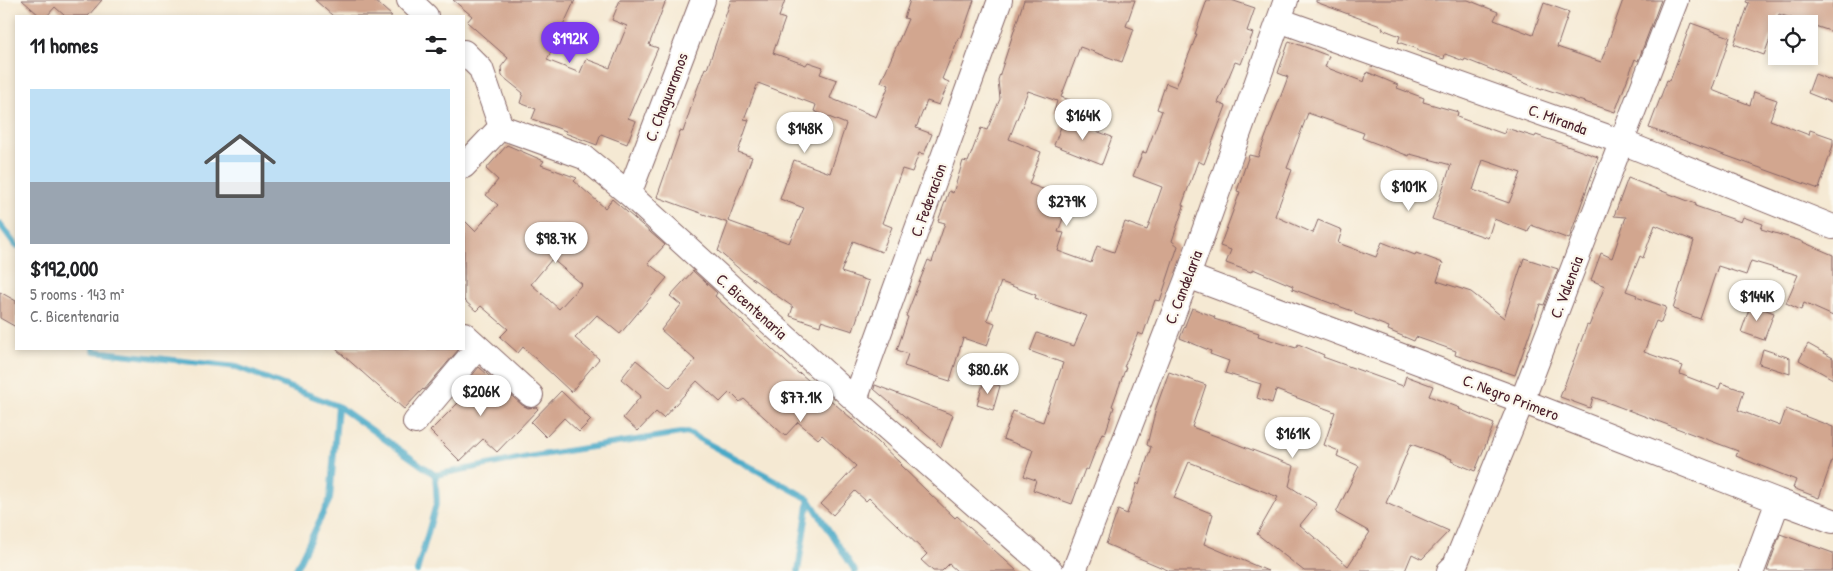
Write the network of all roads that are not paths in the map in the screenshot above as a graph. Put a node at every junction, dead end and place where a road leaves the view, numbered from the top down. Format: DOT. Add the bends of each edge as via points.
graph roads {
  1 [pos="409,0"];
  2 [pos="704,0"];
  3 [pos="1000,0"];
  4 [pos="1676,0"];
  5 [pos="1283,10"];
  6 [pos="425,15"];
  7 [pos="465,53"];
  8 [pos="501,127"];
  9 [pos="1622,142"];
  10 [pos="465,165"];
  11 [pos="629,194"];
  12 [pos="1833,227"];
  13 [pos="1188,276"];
  14 [pos="471,341"];
  15 [pos="465,350"];
  16 [pos="531,395"];
  17 [pos="855,400"];
  18 [pos="1522,401"];
  19 [pos="415,422"];
  20 [pos="1778,501"];
  21 [pos="1833,521"];
  22 [pos="1455,569"];
  23 [pos="1051,571"];
  24 [pos="1074,571"];
  25 [pos="1752,571"];
  1 -- 6 [label="street"];
  2 -- 11 [label="street, C. Chaguaramos"];
  3 -- 17 [label="street, C. Federacion"];
  4 -- 9 [label="street, C. Valencia"];
  5 -- 9 [label="street, C. Miranda"];
  5 -- 13 [label="street, C. Candelaria"];
  7 -- 8 [label="street" via="481,69"];
  8 -- 10 [label="street"];
  8 -- 11 [label="street, C. Bicentenaria" via="584,158"];
  9 -- 12 [label="street, C. Miranda"];
  9 -- 18 [label="street, C. Valencia"];
  11 -- 17 [label="street, C. Bicentenaria"];
  13 -- 18 [label="street, C. Negro Primero"];
  13 -- 24 [label="street, C. Candelaria"];
  14 -- 16 [label="street"];
  15 -- 19 [label="street"];
  17 -- 23 [label="street, C. Bicentenaria"];
  18 -- 20 [label="street, C. Negro Primero"];
  18 -- 22 [label="street, C. Valencia"];
  20 -- 21 [label="street, C. Negro Primero"];
  20 -- 25 [label="street"];
}
